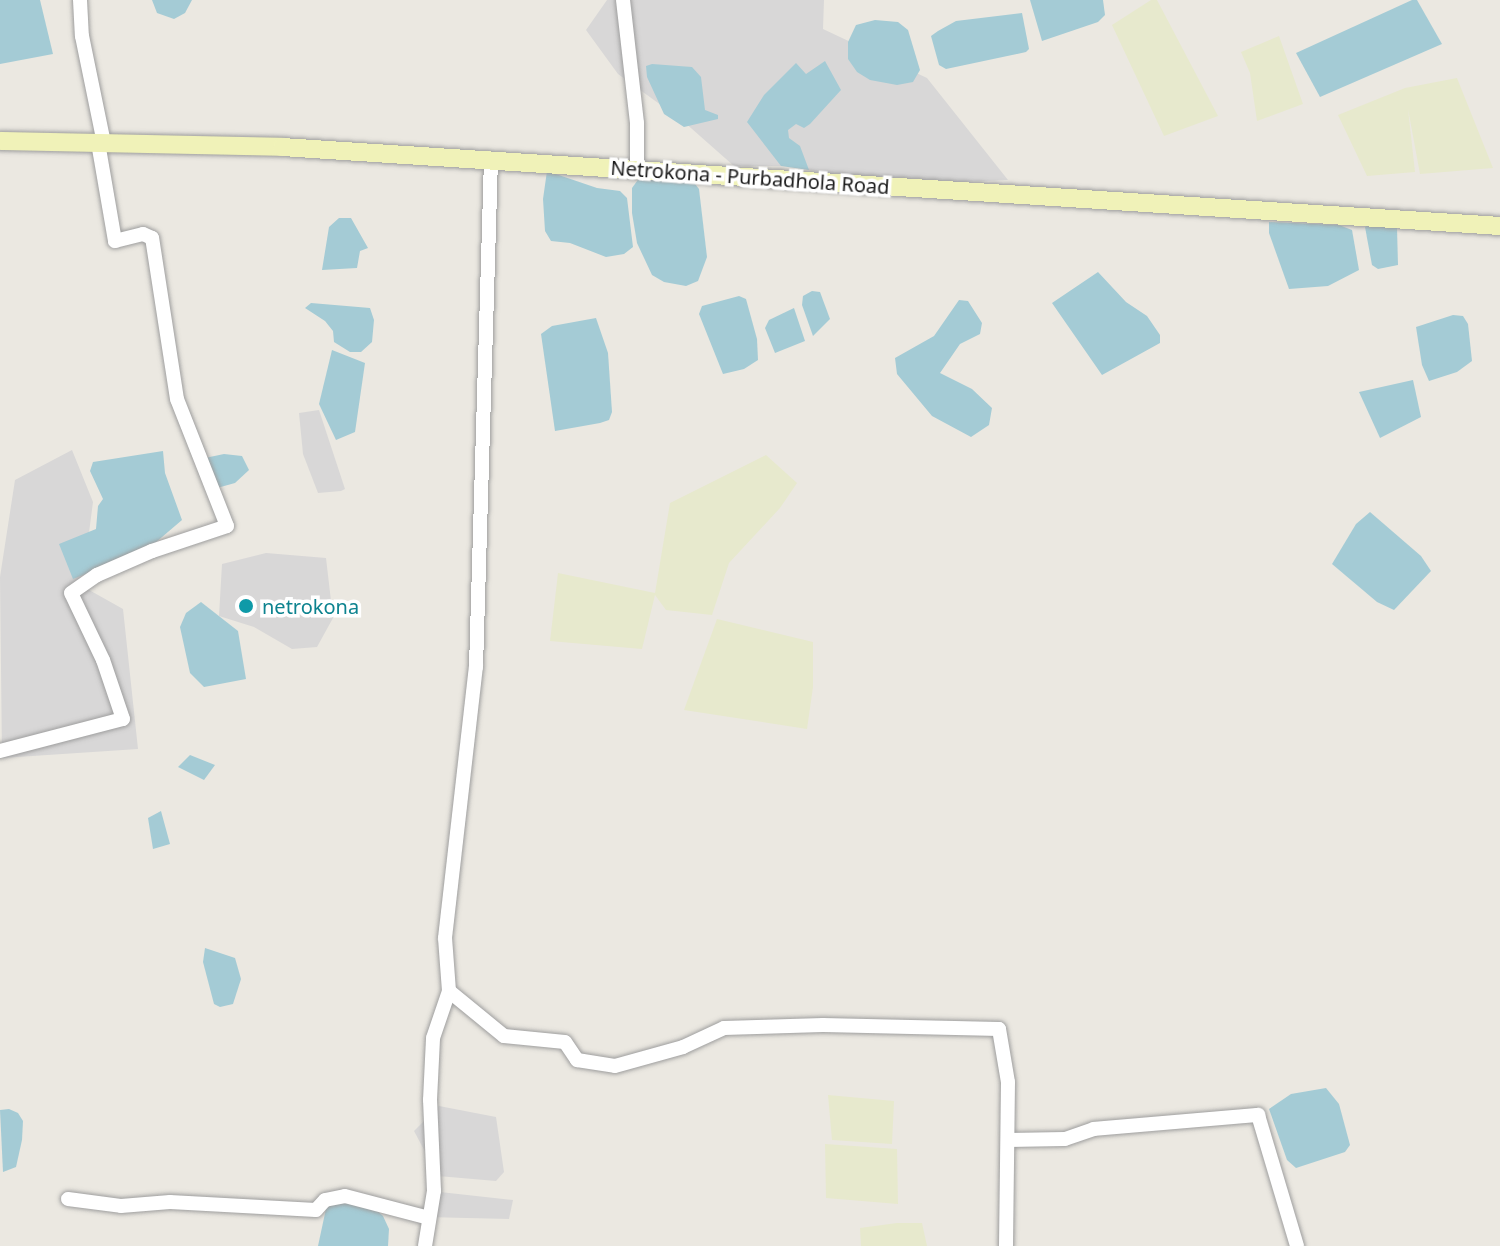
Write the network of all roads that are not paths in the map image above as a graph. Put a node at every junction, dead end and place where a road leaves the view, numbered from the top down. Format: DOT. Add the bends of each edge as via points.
graph roads {
  1 [pos="80,0"];
  2 [pos="623,0"];
  3 [pos="0,141"];
  4 [pos="101,143"];
  5 [pos="491,160"];
  6 [pos="637,169"];
  7 [pos="1500,226"];
  8 [pos="0,751"];
  9 [pos="449,991"];
  10 [pos="1008,1140"];
  11 [pos="68,1199"];
  12 [pos="429,1218"];
  13 [pos="425,1246"];
  14 [pos="1006,1246"];
  15 [pos="1297,1246"];
  1 -- 4 [label="street"];
  2 -- 6 [label="street"];
  3 -- 4 [label="main road, Netrokona - Purbadhola Road"];
  4 -- 5 [label="main road, Netrokona - Purbadhola Road"];
  4 -- 8 [label="street" via="115,241 143,234 152,238 177,399 227,526 152,551 97,575 71,593 103,660 123,719"];
  5 -- 6 [label="main road, Netrokona - Purbadhola Road"];
  5 -- 9 [label="street" via="476,667 445,938"];
  6 -- 7 [label="main road, Netrokona - Purbadhola Road"];
  9 -- 10 [label="street" via="504,1036 565,1042 577,1060 615,1066 683,1047 724,1028 999,1029 1008,1082"];
  9 -- 12 [label="street" via="433,1038 434,1191"];
  10 -- 14 [label="street"];
  10 -- 15 [label="street" via="1065,1139 1094,1129 1258,1115"];
  11 -- 12 [label="street" via="121,1206 170,1202 316,1210 325,1200 345,1196"];
  12 -- 13 [label="street"];
}
